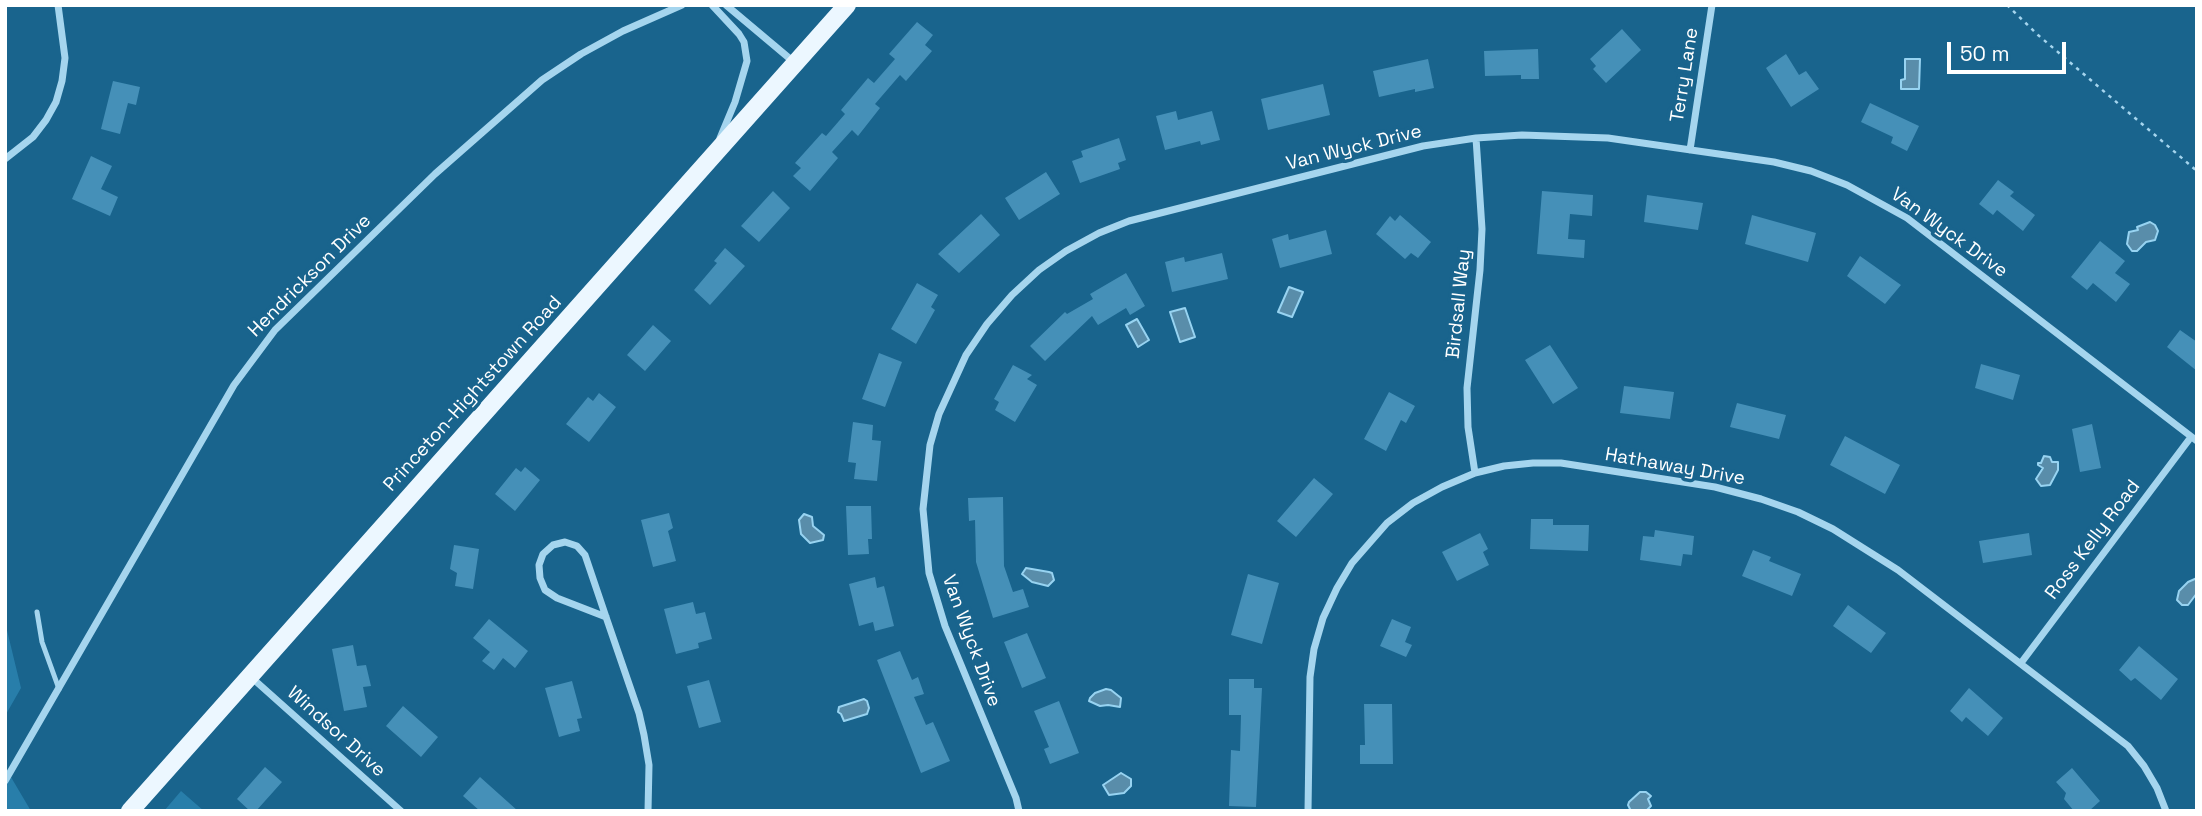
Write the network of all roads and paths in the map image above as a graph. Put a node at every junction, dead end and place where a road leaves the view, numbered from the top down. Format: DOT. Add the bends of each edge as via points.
graph roads {
  1 [pos="58,5"];
  2 [pos="682,5"];
  3 [pos="712,5"];
  4 [pos="726,5"];
  5 [pos="847,5"];
  6 [pos="1712,5"];
  7 [pos="2007,5"];
  8 [pos="796,64"];
  9 [pos="1476,138"];
  10 [pos="1689,150"];
  11 [pos="714,154"];
  12 [pos="5,159"];
  13 [pos="2197,171"];
  14 [pos="2194,439"];
  15 [pos="1475,473"];
  16 [pos="37,612"];
  17 [pos="606,617"];
  18 [pos="2021,663"];
  19 [pos="250,676"];
  20 [pos="59,689"];
  21 [pos="5,782"];
  22 [pos="130,811"];
  23 [pos="401,811"];
  24 [pos="648,811"];
  25 [pos="1019,811"];
  26 [pos="1308,811"];
  27 [pos="2166,811"];
  1 -- 12 [label="street" via="65,58 56,102 33,137"];
  2 -- 20 [label="street, Hendrickson Drive" via="622,31 542,80 435,174 275,330 234,384"];
  3 -- 11 [label="street" via="739,34 747,61"];
  4 -- 8 [label="street"];
  5 -- 8 [label="main road, Princeton-Hightstown Road"];
  6 -- 10 [label="street, Terry Lane"];
  7 -- 13 [label="path"];
  8 -- 11 [label="main road, Princeton-Hightstown Road"];
  9 -- 10 [label="street, Van Wyck Drive" via="1565,135"];
  9 -- 15 [label="street, Birdsall Way" via="1482,229 1467,388"];
  9 -- 25 [label="street, Van Wyck Drive" via="1423,146 1129,221 1066,251 1012,295 987,324 959,367 939,414 925,477 925,541 937,604"];
  10 -- 14 [label="street, Van Wyck Drive" via="1799,168 1875,198"];
  11 -- 19 [label="main road, Princeton-Hightstown Road"];
  14 -- 18 [label="street, Ross Kelly Road"];
  15 -- 18 [label="street, Hathaway Drive" via="1504,466 1561,463 1715,486 1761,499 1867,548"];
  15 -- 26 [label="street, Hathaway Drive" via="1441,486 1387,523 1337,588 1323,618 1310,677"];
  16 -- 20 [label="lane"];
  17 -- 17 [label="street" via="585,555 565,542 553,545 539,565 545,590"];
  17 -- 24 [label="street" via="644,735"];
  18 -- 27 [label="street, Hathaway Drive" via="2128,746 2157,788"];
  19 -- 22 [label="main road, Princeton-Hightstown Road"];
  19 -- 23 [label="street, Windsor Drive"];
  20 -- 21 [label="street, Hendrickson Drive"];
}
